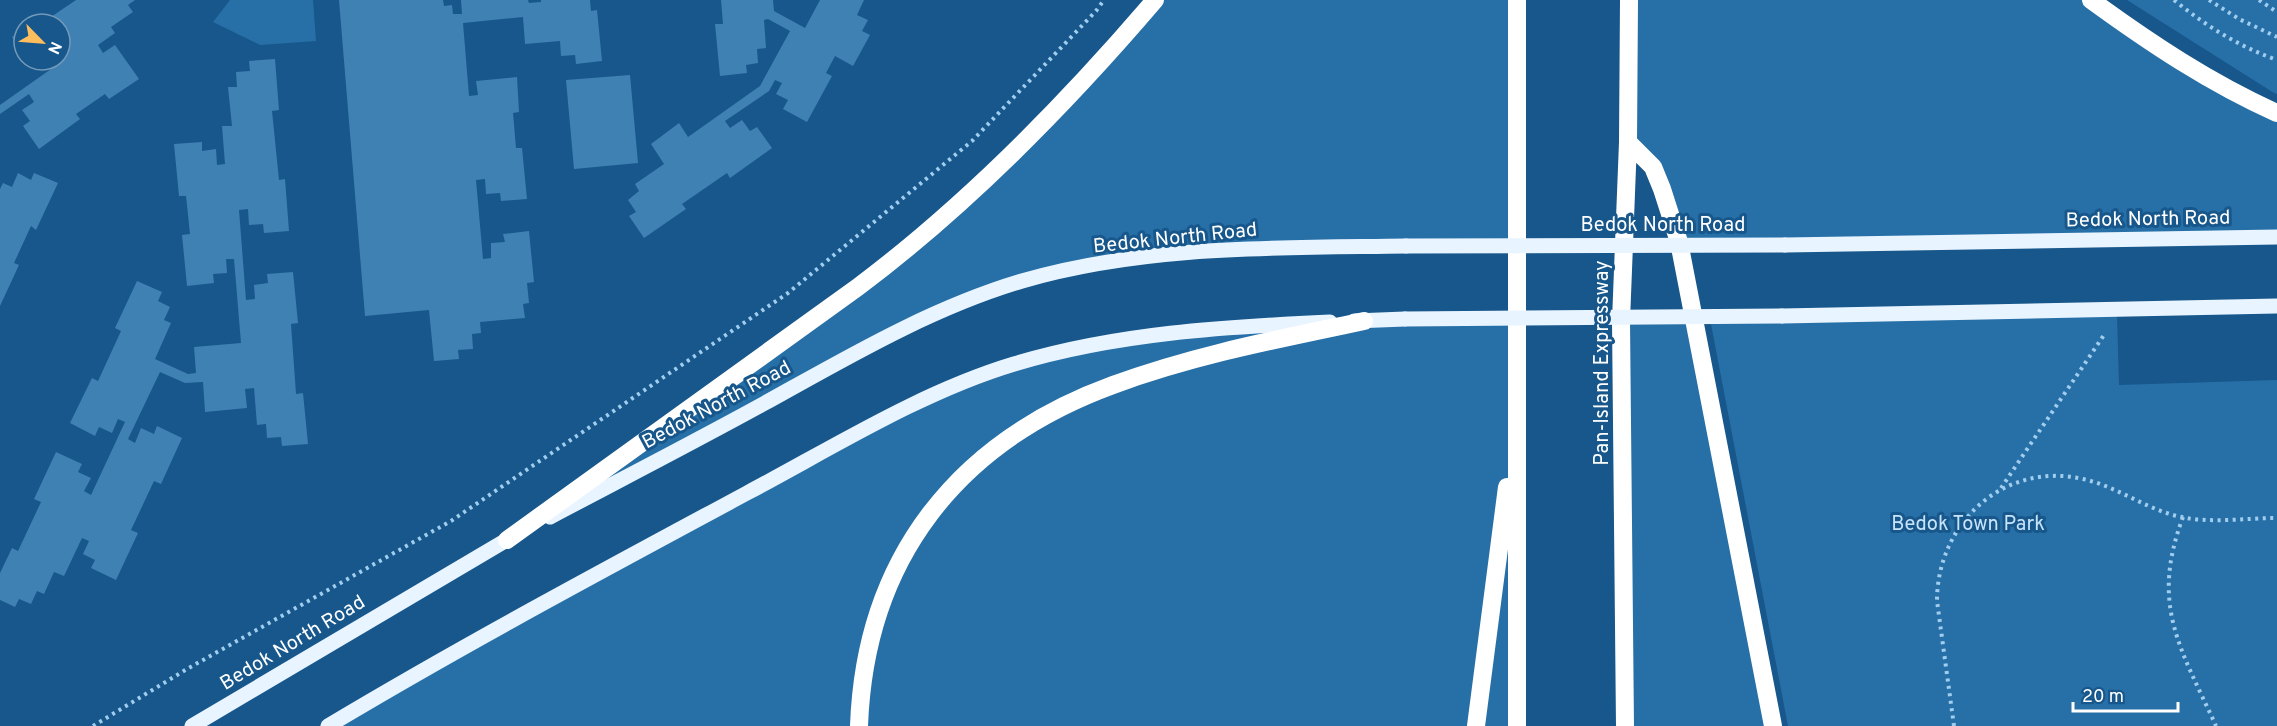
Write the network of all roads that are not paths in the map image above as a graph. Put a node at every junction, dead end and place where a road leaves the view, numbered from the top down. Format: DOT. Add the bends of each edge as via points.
graph roads {
  1 [pos="1155,0"];
  2 [pos="1517,0"];
  3 [pos="1629,0"];
  4 [pos="2091,0"];
  5 [pos="2277,113"];
  6 [pos="1628,142"];
  7 [pos="2277,237"];
  8 [pos="2277,306"];
  9 [pos="1364,321"];
  10 [pos="1516,415"];
  11 [pos="507,540"];
  12 [pos="192,726"];
  13 [pos="328,726"];
  14 [pos="858,726"];
  15 [pos="1476,726"];
  16 [pos="1516,726"];
  17 [pos="1625,726"];
  18 [pos="1773,726"];
  1 -- 11 [label="highway" via="1023,141 912,244"];
  2 -- 10 [label="highway"];
  3 -- 6 [label="highway, Pan-Island Expressway"];
  4 -- 5 [label="highway" via="2194,71"];
  6 -- 17 [label="highway, Pan-Island Expressway" via="1621,321"];
  6 -- 18 [label="highway" via="1653,167 1679,242"];
  7 -- 11 [label="main road, Bedok North Road, bridge" via="1294,247 1139,258 1061,271 979,295 879,340"];
  8 -- 9 [label="main road, bridge"];
  9 -- 13 [label="main road" via="1229,326 1139,336 1075,347 1012,364 903,410 539,604"];
  9 -- 14 [label="highway" via="1178,363 1113,385 1047,416 984,458 931,510 901,558 869,641"];
  10 -- 15 [label="highway"];
  10 -- 16 [label="highway"];
  11 -- 12 [label="main road, Bedok North Road"];
}
